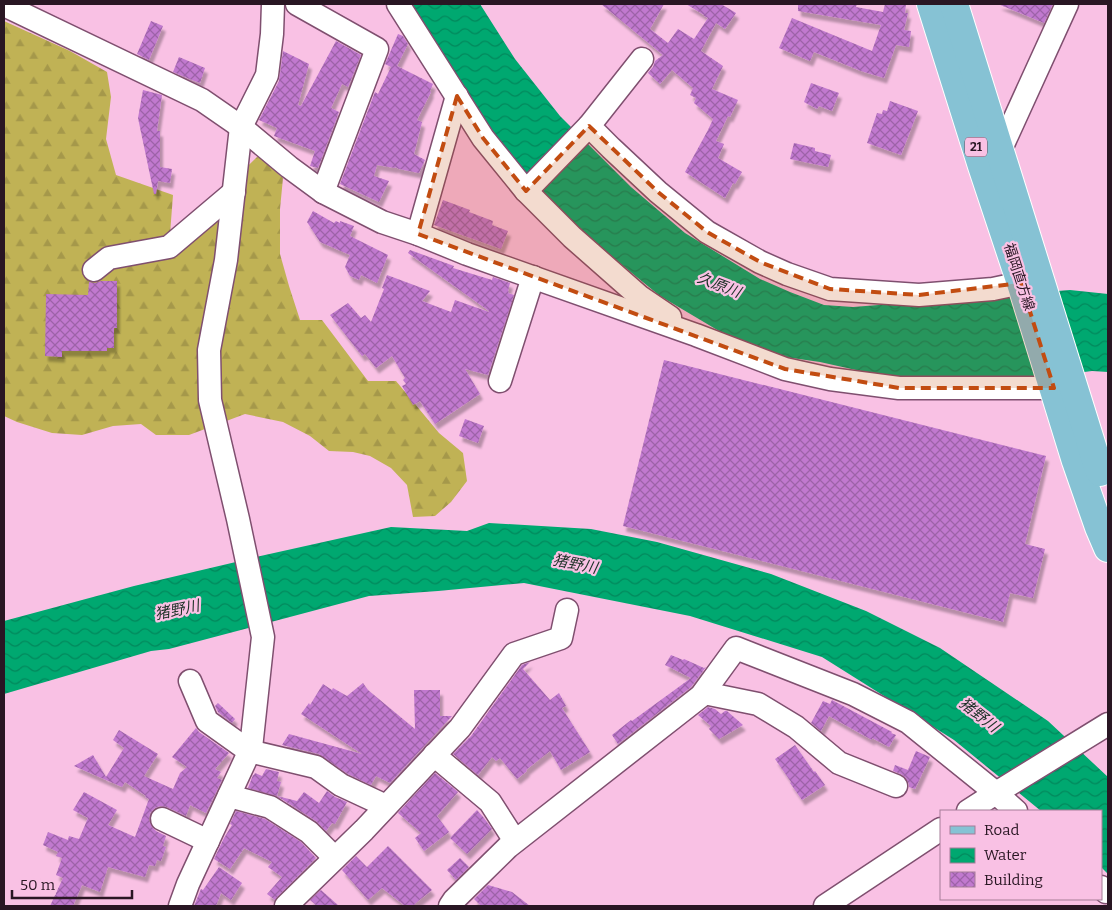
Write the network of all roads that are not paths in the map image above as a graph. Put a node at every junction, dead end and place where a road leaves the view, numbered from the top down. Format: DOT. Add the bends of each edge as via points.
graph roads {
  1 [pos="274,4"];
  2 [pos="297,4"];
  3 [pos="398,4"];
  4 [pos="931,4"];
  5 [pos="954,4"];
  6 [pos="1067,4"];
  7 [pos="15,7"];
  8 [pos="642,59"];
  9 [pos="456,96"];
  10 [pos="590,126"];
  11 [pos="241,127"];
  12 [pos="1000,152"];
  13 [pos="526,191"];
  14 [pos="234,192"];
  15 [pos="323,192"];
  16 [pos="418,234"];
  17 [pos="94,270"];
  18 [pos="533,277"];
  19 [pos="1028,285"];
  20 [pos="696,335"];
  21 [pos="500,381"];
  22 [pos="1059,383"];
  23 [pos="1108,497"];
  24 [pos="1108,548"];
  25 [pos="567,610"];
  26 [pos="190,681"];
  27 [pos="704,693"];
  28 [pos="1105,726"];
  29 [pos="250,751"];
  30 [pos="434,755"];
  31 [pos="896,786"];
  32 [pos="229,796"];
  33 [pos="982,802"];
  34 [pos="386,806"];
  35 [pos="1012,810"];
  36 [pos="162,819"];
  37 [pos="934,834"];
  38 [pos="208,841"];
  39 [pos="515,841"];
  40 [pos="335,858"];
  41 [pos="180,906"];
  42 [pos="286,906"];
  43 [pos="450,906"];
  44 [pos="826,906"];
  1 -- 11 [label="street" via="267,75"];
  2 -- 15 [label="street" via="377,49"];
  3 -- 9 [label="street"];
  4 -- 19 [label="main road, 福岡直方線 / 21" via="982,166"];
  5 -- 12 [label="main road, 福岡直方線 / 21"];
  6 -- 12 [label="street"];
  7 -- 11 [label="street" via="202,100"];
  8 -- 10 [label="street"];
  9 -- 13 [label="street" via="483,138"];
  9 -- 16 [label="street"];
  10 -- 13 [label="street"];
  10 -- 19 [label="street" via="658,192 707,232 787,274 830,289 919,296"];
  11 -- 14 [label="street"];
  11 -- 15 [label="street"];
  12 -- 19 [label="main road, 福岡直方線 / 21"];
  13 -- 20 [label="street" via="639,296"];
  14 -- 17 [label="street" via="169,248 109,258"];
  14 -- 29 [label="street" via="226,260 209,350 210,400 263,637"];
  15 -- 16 [label="street" via="382,222"];
  16 -- 18 [label="street"];
  18 -- 20 [label="street"];
  18 -- 21 [label="street"];
  19 -- 22 [label="main road, 福岡直方線 / 21"];
  20 -- 22 [label="street" via="785,369 830,379 899,388"];
  22 -- 23 [label="main road, 福岡直方線 / 21"];
  22 -- 24 [label="main road, 福岡直方線 / 21" via="1080,471"];
  25 -- 30 [label="street" via="561,638 514,654 460,728"];
  26 -- 29 [label="street" via="207,721"];
  27 -- 31 [label="street" via="758,704 796,727 839,762"];
  27 -- 33 [label="street" via="736,648 853,694 908,722"];
  27 -- 39 [label="street"];
  28 -- 33 [label="street"];
  29 -- 32 [label="street"];
  29 -- 34 [label="street" via="316,767 341,785"];
  30 -- 34 [label="street"];
  30 -- 39 [label="street" via="490,802"];
  32 -- 38 [label="street"];
  32 -- 40 [label="street" via="270,807 309,832"];
  33 -- 35 [label="street"];
  34 -- 40 [label="street"];
  36 -- 38 [label="street"];
  37 -- 44 [label="street"];
  38 -- 41 [label="street"];
  39 -- 43 [label="street"];
  40 -- 42 [label="street"];
}
